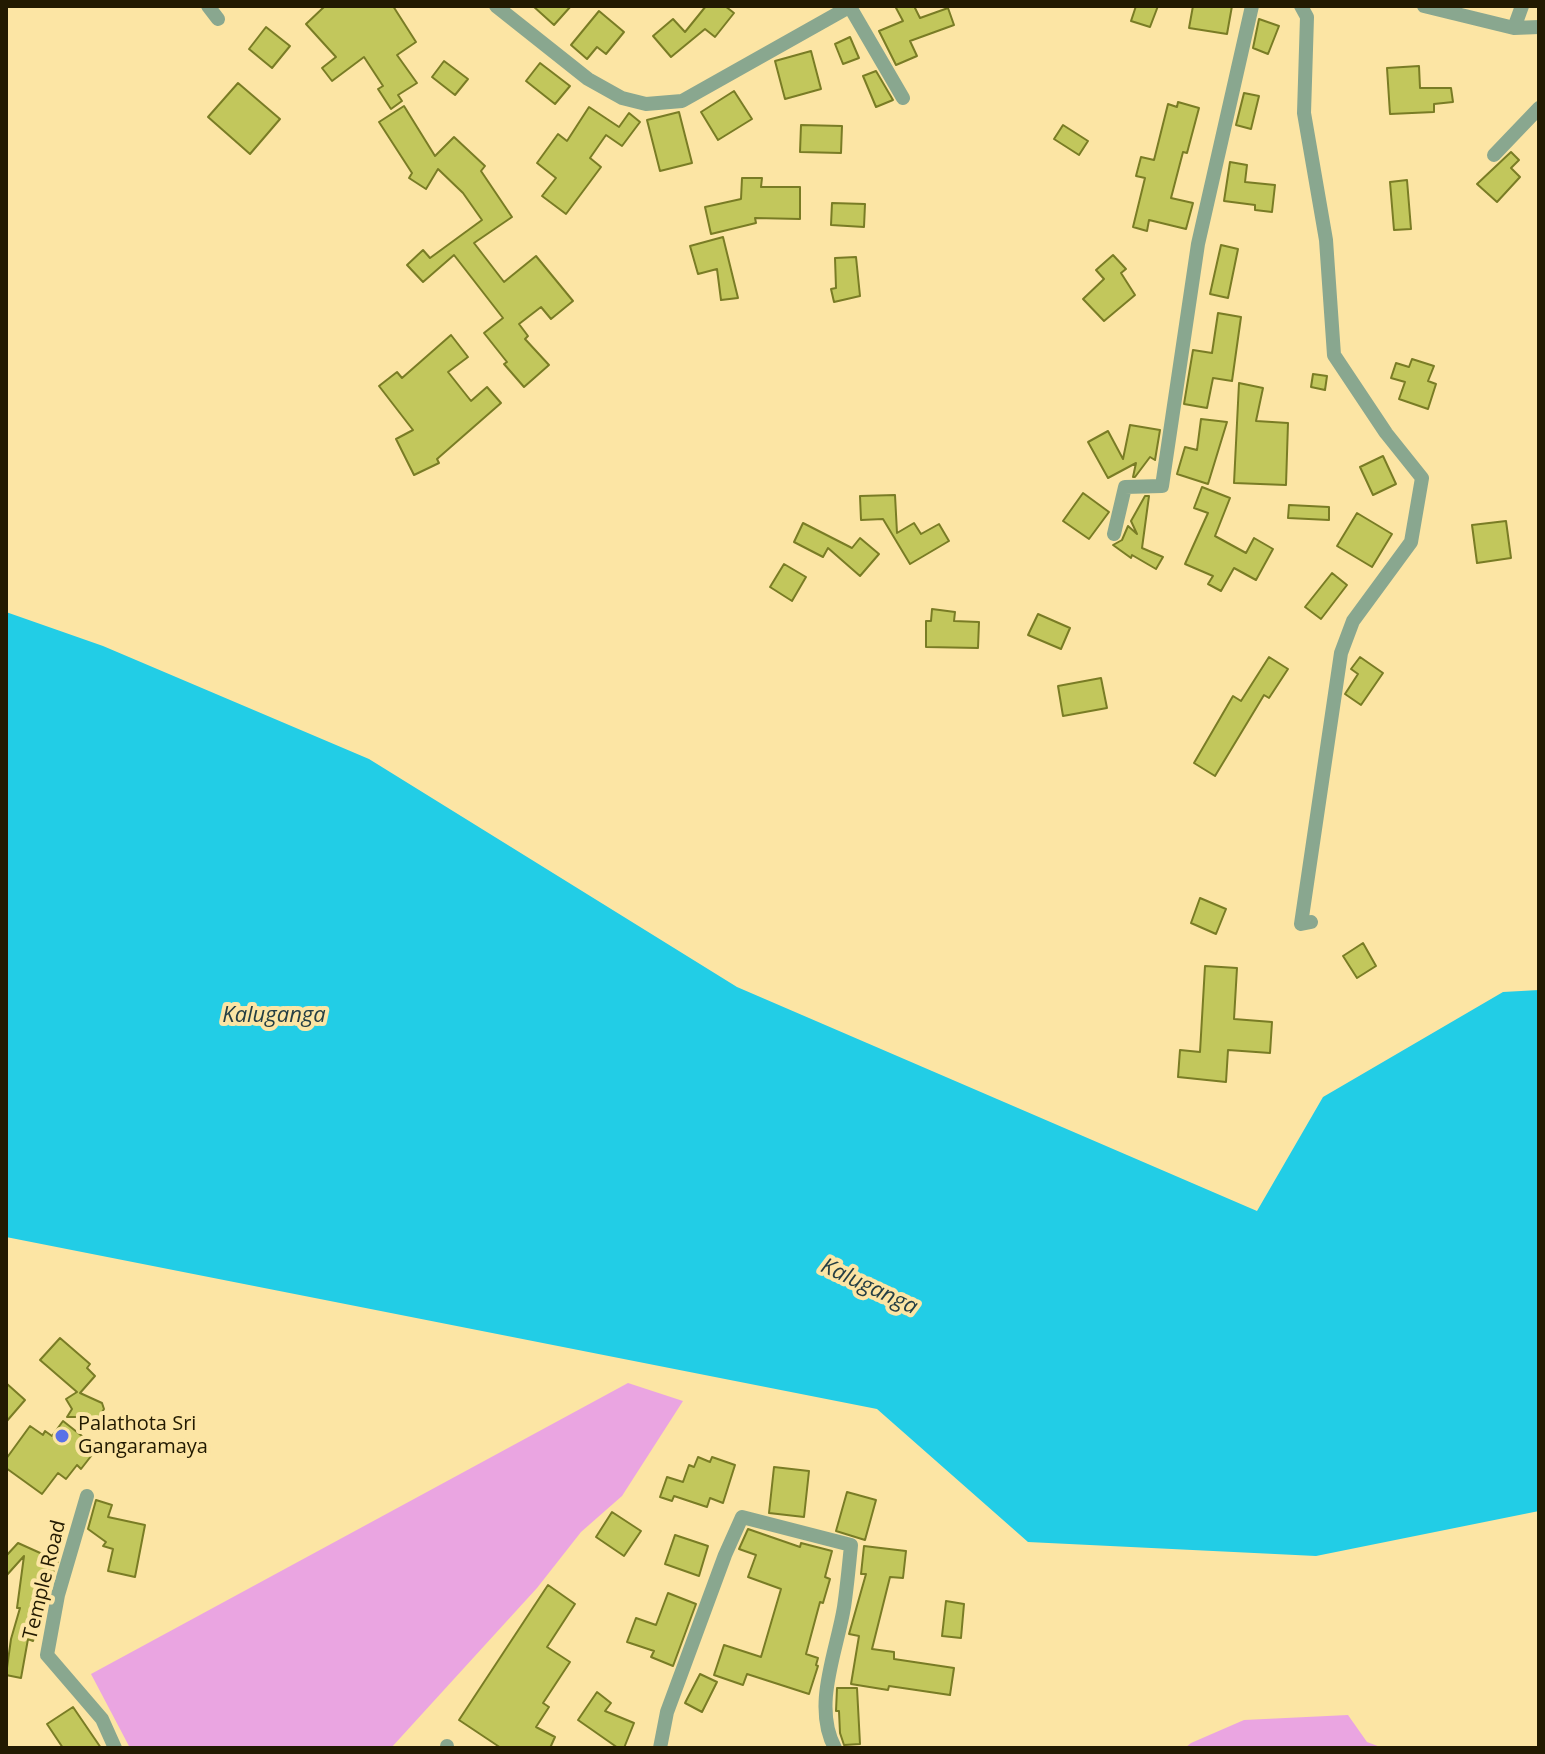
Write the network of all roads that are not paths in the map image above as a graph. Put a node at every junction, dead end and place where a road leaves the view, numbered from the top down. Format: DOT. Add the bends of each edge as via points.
graph roads {
  1 [pos="208,6"];
  2 [pos="496,6"];
  3 [pos="850,6"];
  4 [pos="1252,6"];
  5 [pos="1301,6"];
  6 [pos="1424,6"];
  7 [pos="1522,6"];
  8 [pos="218,19"];
  9 [pos="1539,27"];
  10 [pos="1514,28"];
  11 [pos="903,98"];
  12 [pos="1539,108"];
  13 [pos="1494,155"];
  14 [pos="1114,534"];
  15 [pos="1311,922"];
  16 [pos="87,1496"];
  17 [pos="115,1748"];
  18 [pos="660,1748"];
  19 [pos="835,1748"];
  1 -- 8 [label="street"];
  2 -- 3 [label="street" via="588,79 646,104 682,101"];
  3 -- 11 [label="street"];
  4 -- 14 [label="street" via="1198,244 1162,486 1125,487"];
  5 -- 15 [label="street" via="1307,17 1304,113 1326,240 1334,355 1422,478 1411,542 1353,621 1341,653 1301,924"];
  6 -- 10 [label="street"];
  7 -- 10 [label="street"];
  9 -- 10 [label="street"];
  12 -- 13 [label="street"];
  16 -- 17 [label="street, Temple Road" via="47,1655 102,1719"];
  18 -- 19 [label="street" via="667,1712 742,1517 851,1545 825,1710"];
}
